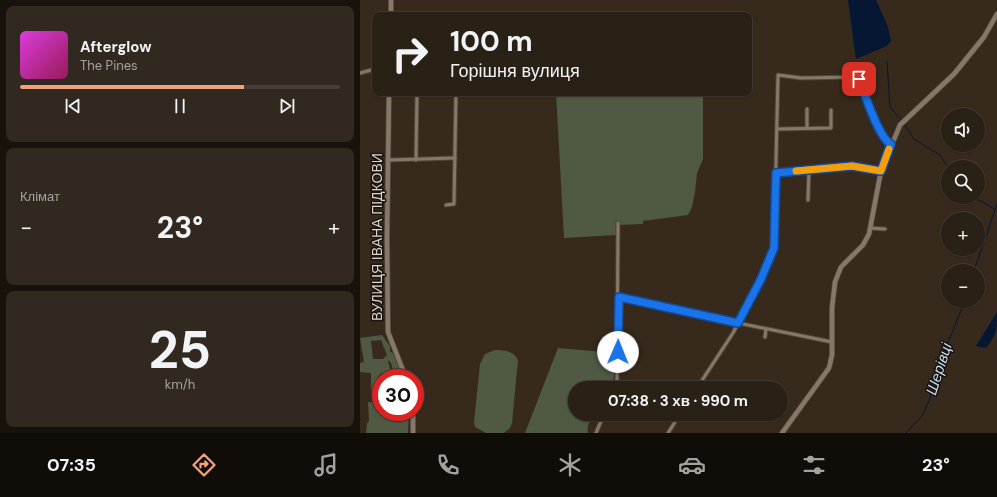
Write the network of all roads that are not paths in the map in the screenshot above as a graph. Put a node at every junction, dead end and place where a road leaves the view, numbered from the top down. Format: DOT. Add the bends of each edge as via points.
graph roads {
  1 [pos="391,0"];
  2 [pos="391,12"];
  3 [pos="997,14"];
  4 [pos="372,70"];
  5 [pos="360,73"];
  6 [pos="389,96"];
  7 [pos="417,96"];
  8 [pos="456,96"];
  9 [pos="807,109"];
  10 [pos="831,110"];
  11 [pos="807,128"];
  12 [pos="778,129"];
  13 [pos="891,144"];
  14 [pos="454,158"];
  15 [pos="389,160"];
  16 [pos="416,160"];
  17 [pos="809,170"];
  18 [pos="881,171"];
  19 [pos="776,173"];
  20 [pos="808,200"];
  21 [pos="446,205"];
  22 [pos="618,223"];
  23 [pos="870,228"];
  24 [pos="885,229"];
  25 [pos="619,297"];
  26 [pos="738,323"];
  27 [pos="766,329"];
  28 [pos="765,337"];
  29 [pos="832,342"];
  30 [pos="402,369"];
  31 [pos="617,381"];
  32 [pos="702,381"];
  33 [pos="413,421"];
  34 [pos="601,421"];
  35 [pos="676,421"];
  36 [pos="782,432"];
  37 [pos="413,433"];
  38 [pos="596,433"];
  39 [pos="668,433"];
  1 -- 2 [label="street"];
  3 -- 13 [label="street" via="984,37 954,74 902,121"];
  4 -- 5 [label="street"];
  6 -- 15 [label="street, ВУЛИЦЯ ІВАНА ПІДКОВИ"];
  7 -- 16 [label="street"];
  8 -- 14 [label="street"];
  9 -- 11 [label="street"];
  10 -- 11 [label="street" via="831,128"];
  11 -- 12 [label="street"];
  12 -- 13 [label="street" via="778,75 801,78 857,77 885,140"];
  12 -- 19 [label="street"];
  13 -- 18 [label="street"];
  14 -- 16 [label="street"];
  14 -- 21 [label="street" via="454,204"];
  15 -- 16 [label="street"];
  15 -- 30 [label="street, ВУЛИЦЯ ІВАНА ПІДКОВИ" via="388,332"];
  17 -- 18 [label="street" via="852,166"];
  17 -- 19 [label="street"];
  17 -- 20 [label="street"];
  18 -- 23 [label="street"];
  19 -- 26 [label="street" via="774,248"];
  22 -- 25 [label="street"];
  23 -- 24 [label="street"];
  23 -- 29 [label="street" via="863,245 837,274 832,308"];
  25 -- 26 [label="street"];
  25 -- 31 [label="street"];
  26 -- 27 [label="street"];
  26 -- 32 [label="street"];
  27 -- 28 [label="street"];
  27 -- 29 [label="street"];
  29 -- 36 [label="street" via="829,368"];
  33 -- 37 [label="street"];
  34 -- 38 [label="street"];
  35 -- 39 [label="street"];
}
